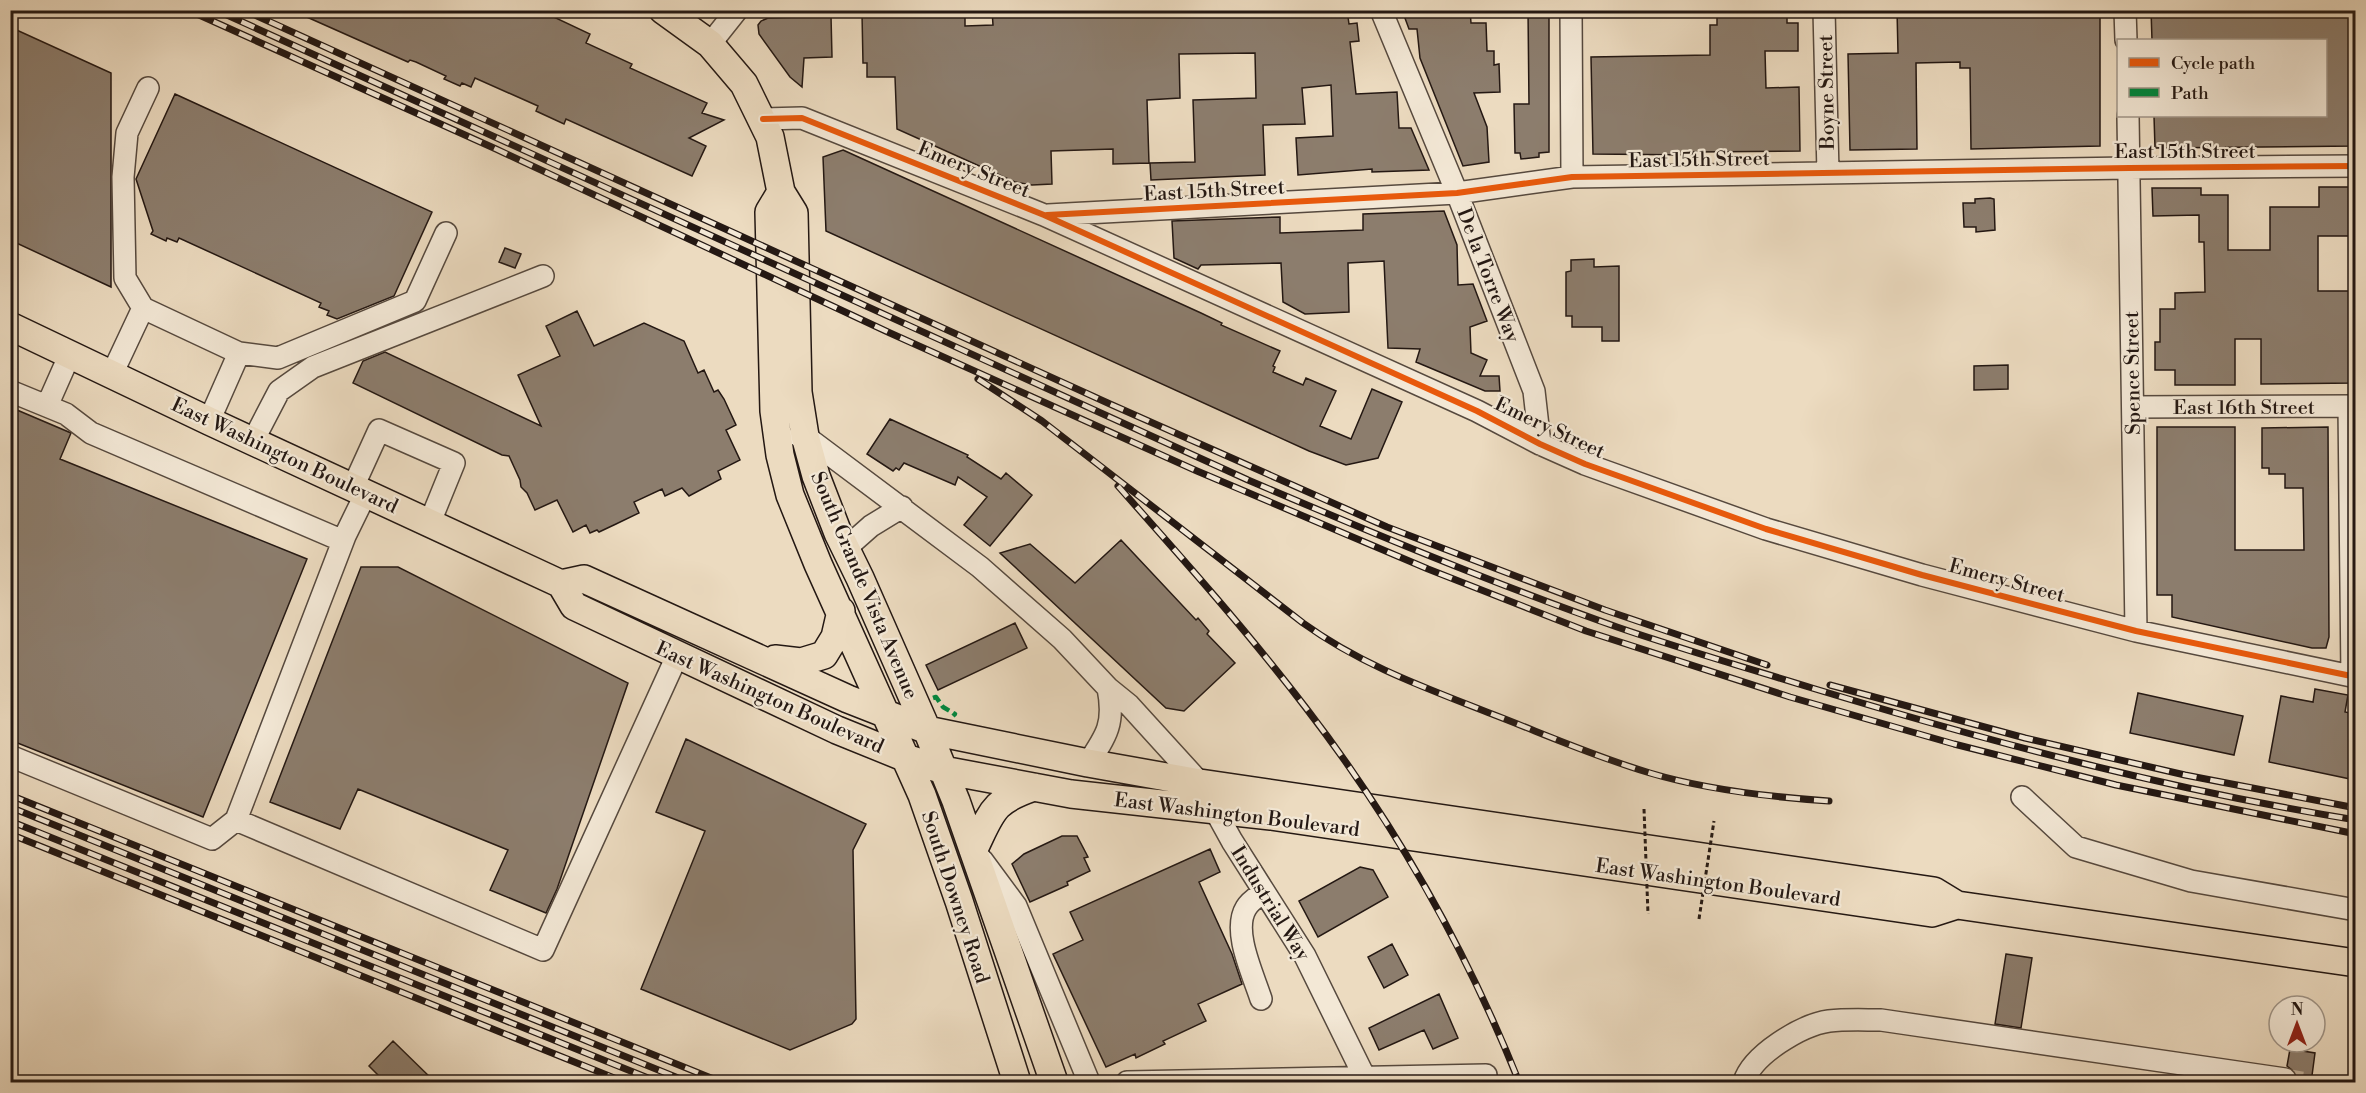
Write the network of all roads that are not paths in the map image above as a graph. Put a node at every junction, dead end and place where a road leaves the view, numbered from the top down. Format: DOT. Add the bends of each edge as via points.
graph roads {
  1 [pos="663,10"];
  2 [pos="737,10"];
  3 [pos="1382,10"];
  4 [pos="1571,10"];
  5 [pos="1824,10"];
  6 [pos="2125,10"];
  7 [pos="2126,39"];
  8 [pos="710,44"];
  9 [pos="148,88"];
  10 [pos="2128,117"];
  11 [pos="763,119"];
  12 [pos="2355,166"];
  13 [pos="2129,168"];
  14 [pos="1828,173"];
  15 [pos="1572,177"];
  16 [pos="780,192"];
  17 [pos="1457,193"];
  18 [pos="1044,215"];
  19 [pos="446,232"];
  20 [pos="543,276"];
  21 [pos="143,308"];
  22 [pos="10,326"];
  23 [pos="239,353"];
  24 [pos="70,354"];
  25 [pos="112,374"];
  26 [pos="10,391"];
  27 [pos="47,406"];
  28 [pos="2352,406"];
  29 [pos="2133,407"];
  30 [pos="209,421"];
  31 [pos="805,436"];
  32 [pos="778,437"];
  33 [pos="253,441"];
  34 [pos="1540,444"];
  35 [pos="360,490"];
  36 [pos="902,507"];
  37 [pos="430,522"];
  38 [pos="343,541"];
  39 [pos="845,549"];
  40 [pos="561,584"];
  41 [pos="841,611"];
  42 [pos="2136,631"];
  43 [pos="677,656"];
  44 [pos="756,656"];
  45 [pos="2354,677"];
  46 [pos="1108,688"];
  47 [pos="887,714"];
  48 [pos="927,730"];
  49 [pos="10,756"];
  50 [pos="906,758"];
  51 [pos="1088,764"];
  52 [pos="943,770"];
  53 [pos="1200,783"];
  54 [pos="1034,787"];
  55 [pos="2022,797"];
  56 [pos="1215,810"];
  57 [pos="236,820"];
  58 [pos="974,849"];
  59 [pos="1264,892"];
  60 [pos="1957,905"];
  61 [pos="2355,910"];
  62 [pos="2355,963"];
  63 [pos="1261,999"];
  64 [pos="1486,1075"];
  65 [pos="1365,1078"];
  66 [pos="2285,1079"];
  67 [pos="1017,1083"];
  68 [pos="1054,1083"];
  69 [pos="1089,1083"];
  70 [pos="1127,1083"];
  71 [pos="1744,1083"];
  1 -- 8 [label="main road, South Grande Vista Avenue"];
  2 -- 8 [label="street"];
  3 -- 17 [label="street, De la Torre Way"];
  4 -- 15 [label="street"];
  5 -- 14 [label="street, Boyne Street"];
  6 -- 7 [label="street"];
  8 -- 11 [label="main road, South Grande Vista Avenue" via="744,84"];
  9 -- 21 [label="street" via="127,133 123,177 124,278"];
  10 -- 13 [label="street, Spence Street"];
  11 -- 16 [label="main road, South Grande Vista Avenue" via="775,155"];
  11 -- 18 [label="street, Emery Street" via="802,118"];
  12 -- 13 [label="street, East 15th Street"];
  13 -- 14 [label="street, East 15th Street"];
  13 -- 29 [label="street, Spence Street"];
  14 -- 15 [label="street, East 15th Street"];
  15 -- 17 [label="street, East 15th Street"];
  16 -- 31 [label="main road, South Grande Vista Avenue" via="794,213 798,392"];
  16 -- 32 [label="main road, South Grande Vista Avenue" via="769,212"];
  17 -- 18 [label="street, East 15th Street"];
  17 -- 34 [label="street, De la Torre Way" via="1534,391"];
  18 -- 34 [label="street, Emery Street" via="1477,411"];
  19 -- 23 [label="street" via="415,301 278,358"];
  20 -- 33 [label="street" via="313,367 279,391"];
  21 -- 23 [label="street"];
  21 -- 25 [label="street"];
  22 -- 24 [label="main road, East Washington Boulevard"];
  23 -- 30 [label="street"];
  24 -- 25 [label="main road, East Washington Boulevard"];
  24 -- 27 [label="street"];
  25 -- 30 [label="main road, East Washington Boulevard"];
  26 -- 27 [label="street"];
  27 -- 38 [label="street" via="66,414 91,433"];
  28 -- 29 [label="street, East 16th Street"];
  28 -- 45 [label="street"];
  29 -- 42 [label="street, Spence Street"];
  30 -- 33 [label="main road, East Washington Boulevard"];
  31 -- 32 [label="street"];
  31 -- 36 [label="street, Industrial Way"];
  31 -- 39 [label="main road, South Grande Vista Avenue"];
  32 -- 41 [label="main road, South Grande Vista Avenue" via="790,495"];
  33 -- 35 [label="main road, East Washington Boulevard"];
  34 -- 42 [label="street, Emery Street" via="1766,529"];
  35 -- 37 [label="main road, East Washington Boulevard"];
  35 -- 37 [label="street" via="379,430 454,463"];
  35 -- 38 [label="street"];
  36 -- 39 [label="street" via="871,526"];
  36 -- 46 [label="street, Industrial Way" via="1062,639"];
  37 -- 40 [label="main road, East Washington Boulevard"];
  38 -- 57 [label="street"];
  39 -- 48 [label="main road, South Grande Vista Avenue"];
  40 -- 43 [label="main road, East Washington Boulevard" via="574,606"];
  40 -- 44 [label="main road, East Washington Boulevard" via="584,579"];
  41 -- 44 [label="main road" via="835,637 824,655 801,662"];
  41 -- 47 [label="main road, South Grande Vista Avenue"];
  42 -- 45 [label="street, Emery Street"];
  43 -- 50 [label="main road, East Washington Boulevard"];
  43 -- 57 [label="street" via="543,950"];
  44 -- 47 [label="main road, East Washington Boulevard"];
  46 -- 51 [label="street" via="1112,721 1107,737"];
  46 -- 53 [label="street, Industrial Way" via="1129,705"];
  47 -- 48 [label="main road, East Washington Boulevard"];
  47 -- 50 [label="main road, South Downey Road"];
  48 -- 51 [label="main road, East Washington Boulevard"];
  48 -- 52 [label="main road, South Downey Road"];
  49 -- 57 [label="street" via="212,838"];
  50 -- 52 [label="main road, East Washington Boulevard"];
  50 -- 67 [label="main road, South Downey Road" via="959,901"];
  51 -- 53 [label="main road, East Washington Boulevard"];
  52 -- 54 [label="main road, East Washington Boulevard"];
  52 -- 58 [label="main road, South Downey Road"];
  53 -- 56 [label="street, Industrial Way"];
  53 -- 60 [label="main road, East Washington Boulevard" via="1934,891"];
  54 -- 56 [label="main road, East Washington Boulevard"];
  54 -- 58 [label="main road" via="1012,794 996,806"];
  55 -- 61 [label="street" via="2076,847 2191,881"];
  56 -- 59 [label="street, Industrial Way"];
  56 -- 60 [label="main road, East Washington Boulevard" via="1932,913"];
  58 -- 68 [label="main road, South Downey Road"];
  58 -- 69 [label="street" via="1016,906"];
  59 -- 63 [label="street" via="1250,902 1240,926"];
  59 -- 65 [label="street, Industrial Way" via="1305,956"];
  60 -- 62 [label="main road, East Washington Boulevard"];
  64 -- 65 [label="street"];
  65 -- 70 [label="street"];
  66 -- 71 [label="street" via="1881,1020 1827,1021 1795,1034 1765,1053"];
}
